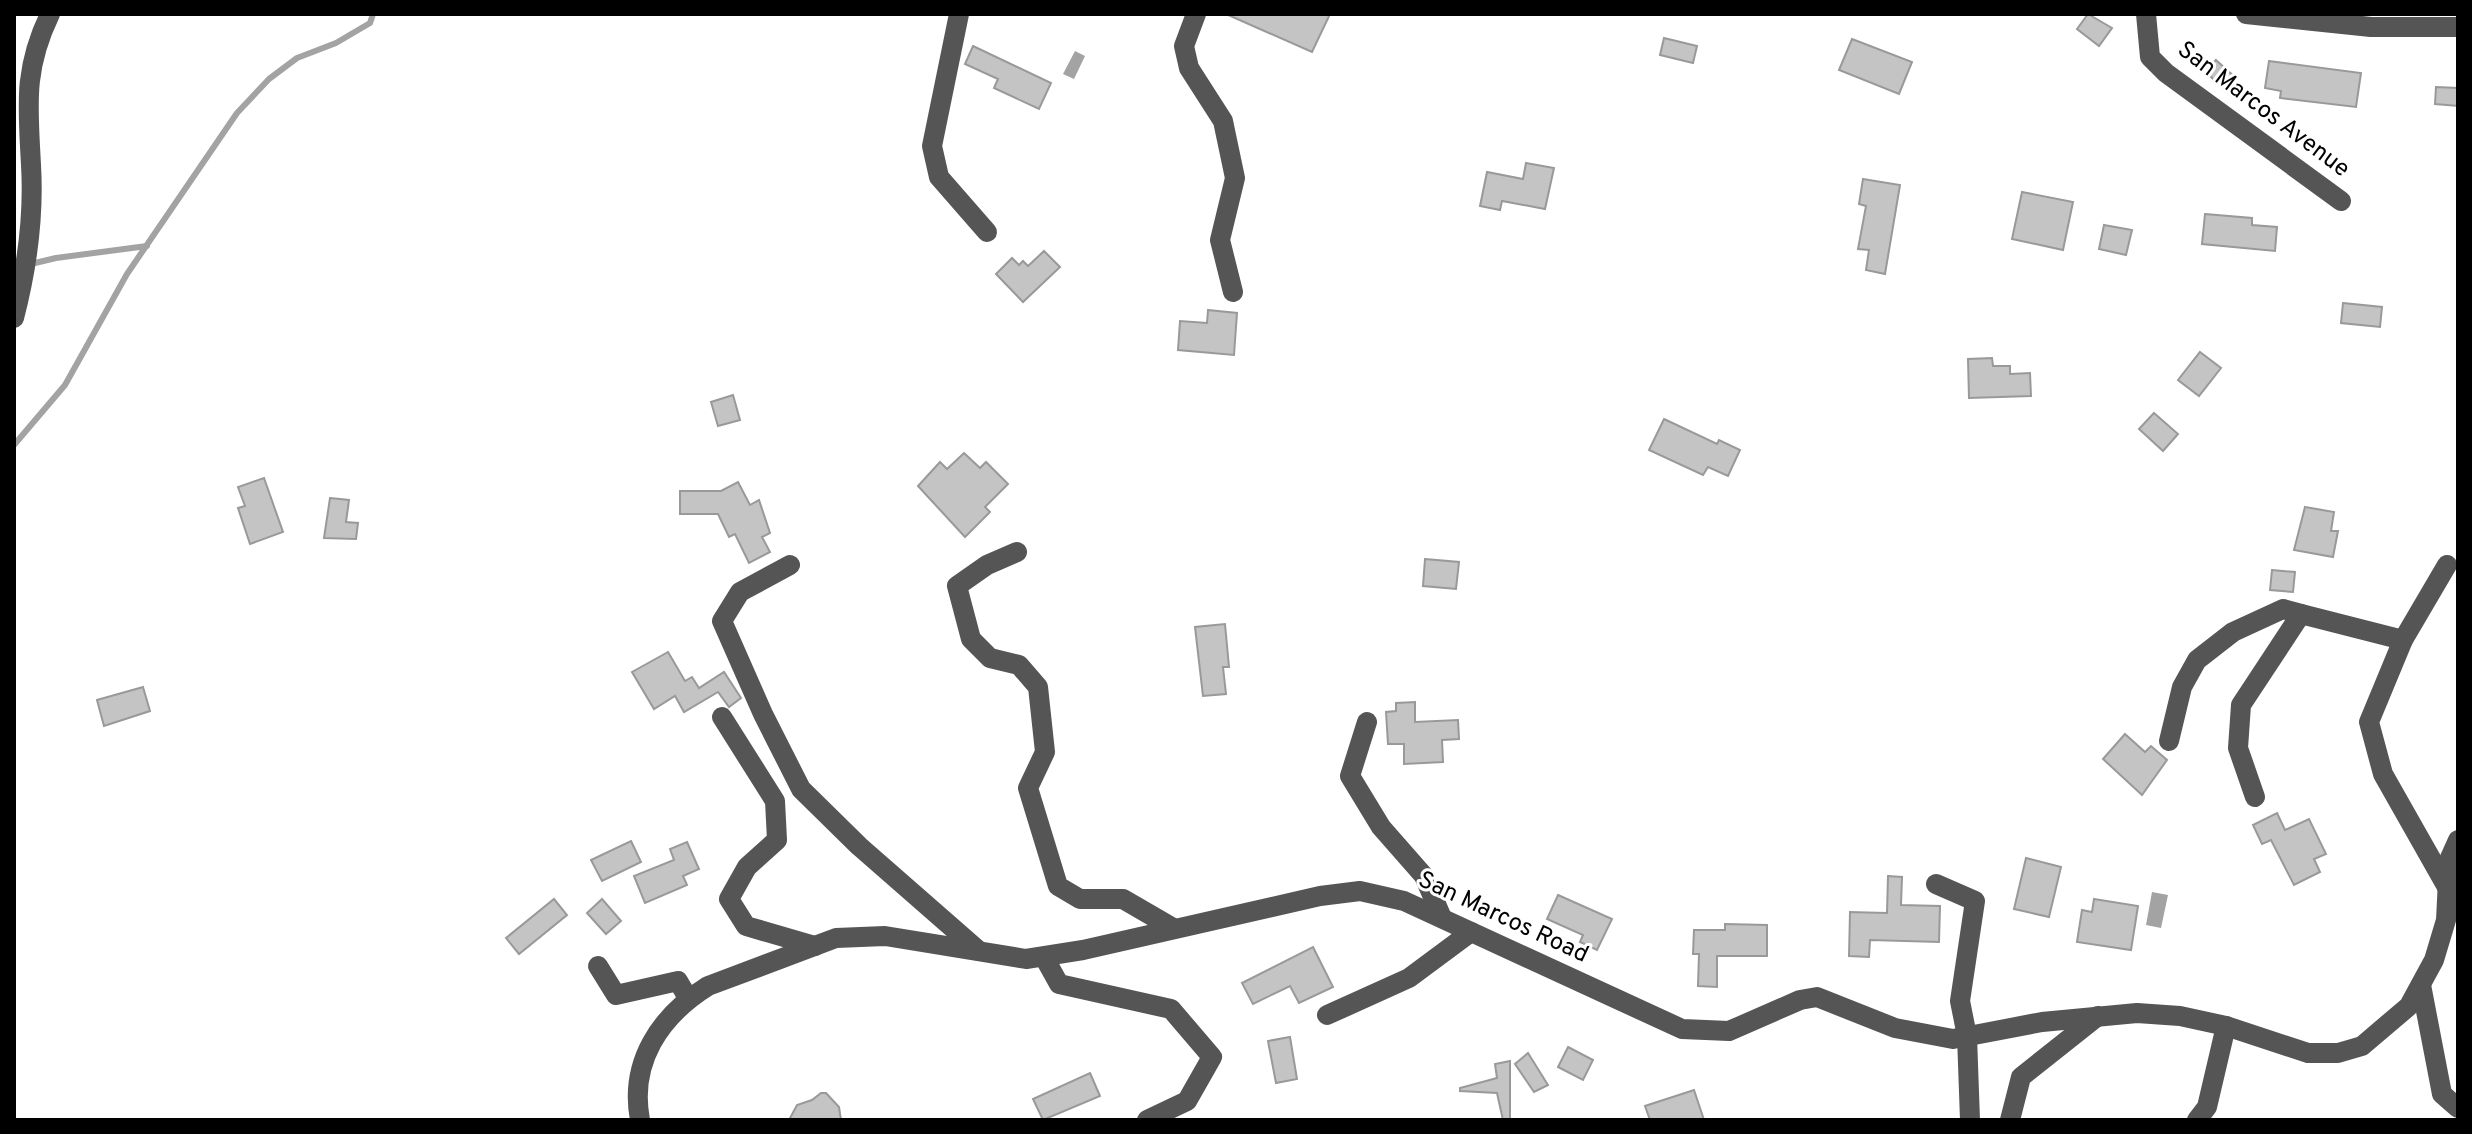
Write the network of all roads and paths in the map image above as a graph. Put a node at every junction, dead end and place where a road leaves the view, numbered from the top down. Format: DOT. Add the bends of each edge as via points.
graph roads {
  1 [pos="50,14"];
  2 [pos="959,14"];
  3 [pos="1196,14"];
  4 [pos="2146,14"];
  5 [pos="2246,14"];
  6 [pos="2382,20"];
  7 [pos="2458,27"];
  8 [pos="2341,201"];
  9 [pos="987,232"];
  10 [pos="1233,292"];
  11 [pos="14,318"];
  12 [pos="1017,552"];
  13 [pos="790,565"];
  14 [pos="2447,565"];
  15 [pos="2301,614"];
  16 [pos="2403,640"];
  17 [pos="722,717"];
  18 [pos="1367,722"];
  19 [pos="2169,741"];
  20 [pos="2255,797"];
  21 [pos="2458,840"];
  22 [pos="1936,884"];
  23 [pos="2447,887"];
  24 [pos="1442,918"];
  25 [pos="1173,928"];
  26 [pos="1471,932"];
  27 [pos="815,946"];
  28 [pos="979,951"];
  29 [pos="1044,957"];
  30 [pos="598,966"];
  31 [pos="2421,985"];
  32 [pos="688,998"];
  33 [pos="1327,1015"];
  34 [pos="2098,1016"];
  35 [pos="2226,1026"];
  36 [pos="1967,1036"];
  37 [pos="2458,1108"];
  38 [pos="640,1120"];
  39 [pos="1147,1120"];
  40 [pos="1970,1120"];
  41 [pos="2010,1120"];
  42 [pos="2197,1120"];
  1 -- 11 [label="street" via="34,55 27,95 30,233"];
  2 -- 9 [label="street" via="932,146 939,177"];
  3 -- 10 [label="street" via="1184,46 1189,68 1223,121 1235,178 1220,240"];
  4 -- 8 [label="street, San Marcos Avenue" via="2150,57 2166,73"];
  5 -- 6 [label="street"];
  6 -- 7 [label="street"];
  12 -- 25 [label="street" via="957,586 971,639 990,658 1019,665 1038,687 1045,752 1028,788 1058,886 1080,899 1123,899"];
  13 -- 28 [label="street" via="740,592 722,621 763,714 801,789"];
  14 -- 16 [label="street"];
  15 -- 16 [label="street"];
  15 -- 19 [label="street" via="2283,609 2233,632 2197,660 2182,687"];
  15 -- 20 [label="street" via="2241,705 2238,748"];
  16 -- 23 [label="street" via="2369,722 2383,774"];
  17 -- 27 [label="street" via="775,801 777,840 747,867 729,899 746,926"];
  18 -- 24 [label="street" via="1350,776 1381,827 1424,876"];
  21 -- 23 [label="street, San Marcos Road" via="2449,860"];
  22 -- 36 [label="street" via="1975,901 1960,1001"];
  23 -- 31 [label="street, San Marcos Road" via="2446,920"];
  24 -- 25 [label="street, San Marcos Road" via="1404,901 1360,891"];
  24 -- 26 [label="street, San Marcos Road"];
  25 -- 29 [label="street, San Marcos Road"];
  26 -- 33 [label="street" via="1409,978"];
  26 -- 36 [label="street, San Marcos Road" via="1682,1029 1729,1031 1817,997 1895,1028 1953,1039"];
  27 -- 28 [label="street, San Marcos Road" via="866,935"];
  27 -- 32 [label="street, San Marcos Road"];
  28 -- 29 [label="street, San Marcos Road"];
  29 -- 39 [label="street" via="1059,984 1171,1009 1212,1057 1187,1101"];
  30 -- 32 [label="street" via="616,995 678,981"];
  31 -- 35 [label="street, San Marcos Road" via="2409,1006 2362,1046 2338,1053 2281,1047"];
  31 -- 37 [label="street" via="2442,1094"];
  32 -- 38 [label="street, San Marcos Road" via="659,1027 644,1056"];
  34 -- 35 [label="street, San Marcos Road" via="2180,1016"];
  34 -- 36 [label="street, San Marcos Road"];
  34 -- 41 [label="street" via="2021,1077"];
  35 -- 42 [label="street" via="2207,1107"];
  36 -- 40 [label="street"];
}
